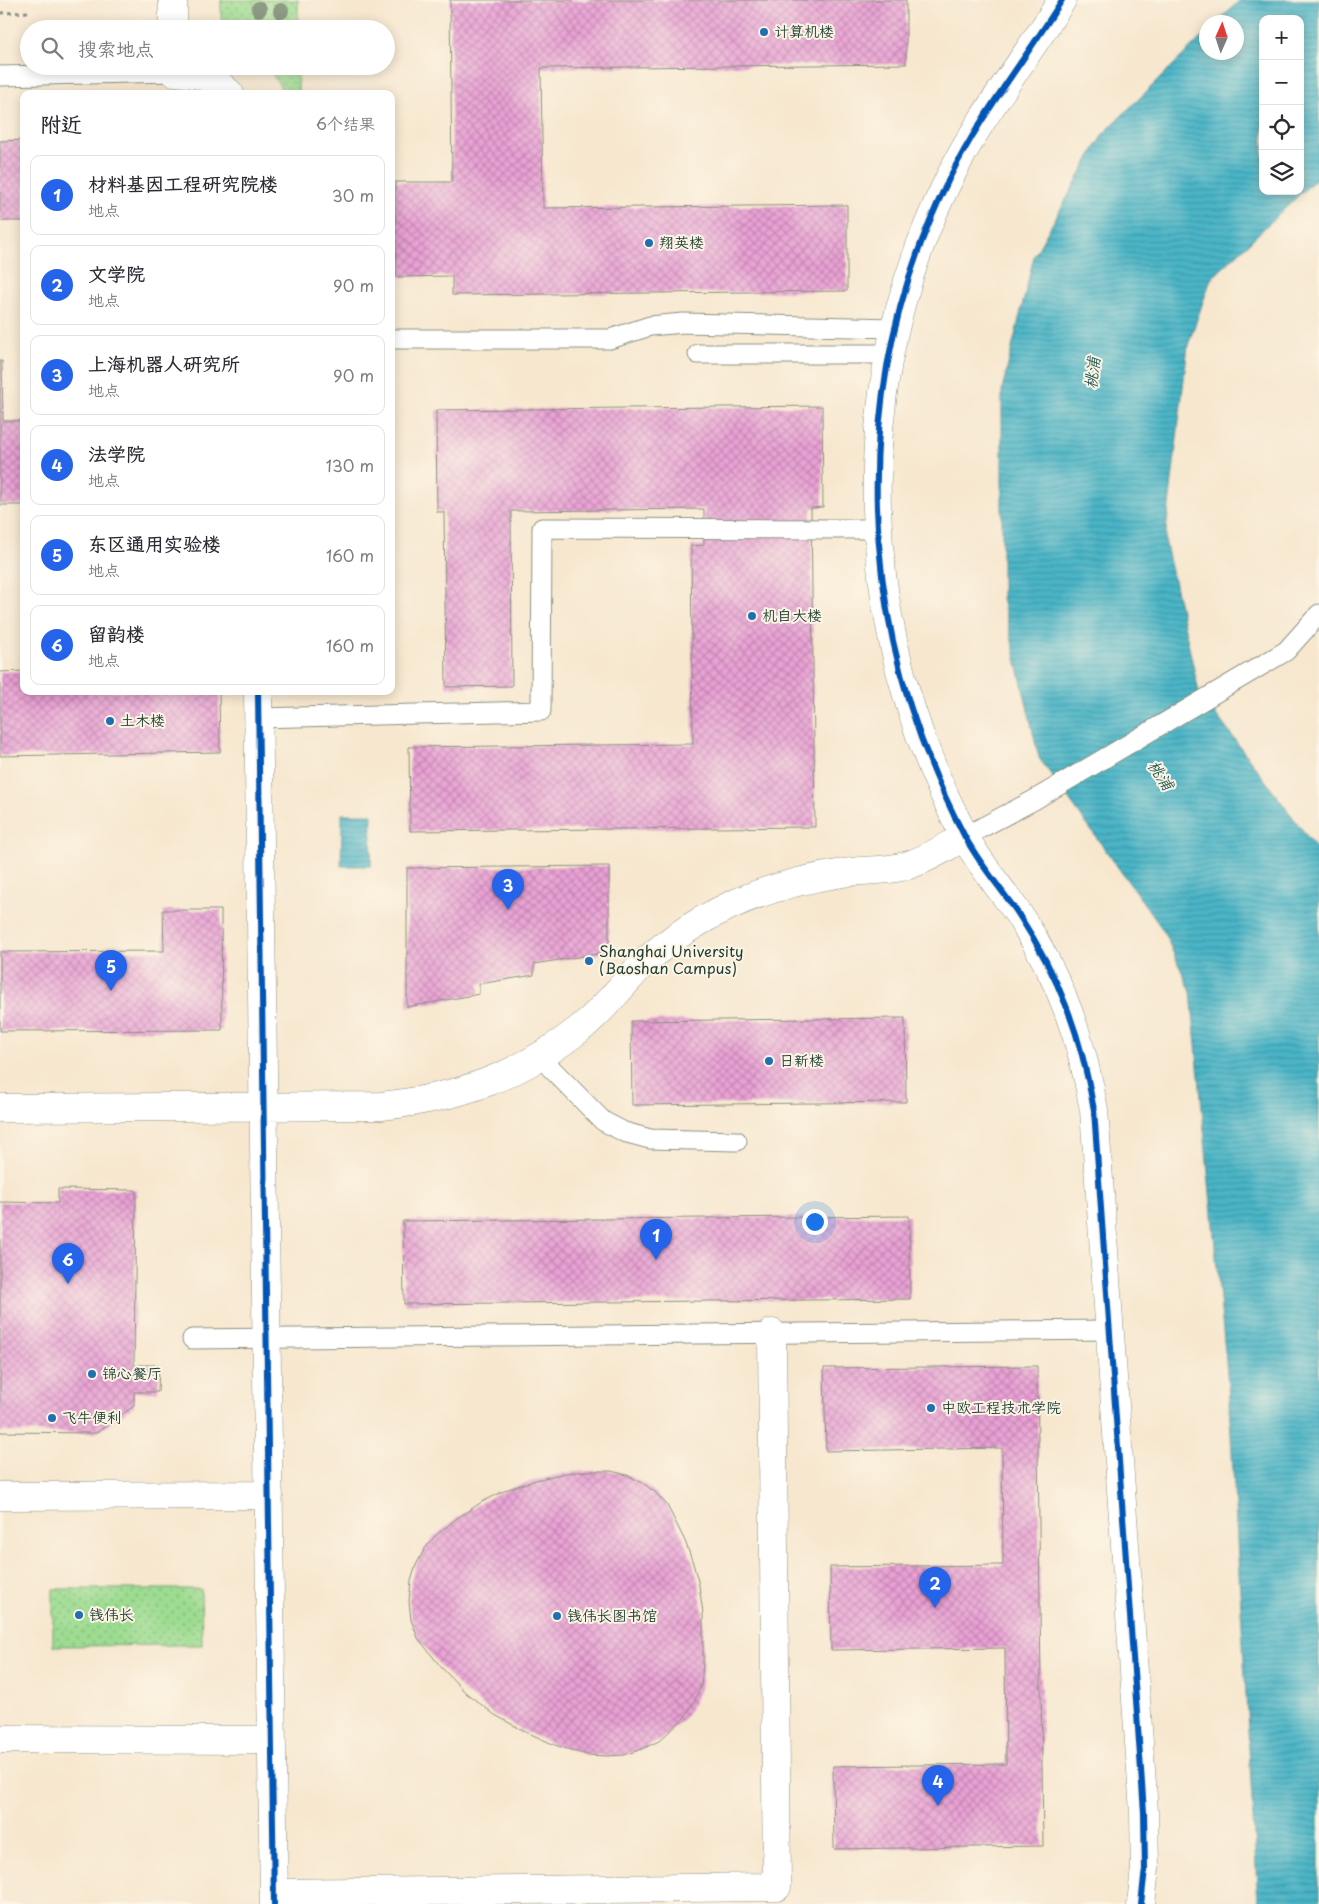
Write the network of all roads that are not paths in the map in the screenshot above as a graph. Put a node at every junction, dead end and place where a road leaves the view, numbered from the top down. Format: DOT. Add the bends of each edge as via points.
graph roads {
  1 [pos="173,0"];
  2 [pos="1062,0"];
  3 [pos="173,20"];
  4 [pos="25,75"];
  5 [pos="202,75"];
  6 [pos="0,76"];
  7 [pos="225,90"];
  8 [pos="395,338"];
  9 [pos="893,341"];
  10 [pos="698,354"];
  11 [pos="878,529"];
  12 [pos="1319,614"];
  13 [pos="258,695"];
  14 [pos="258,718"];
  15 [pos="964,837"];
  16 [pos="539,1056"];
  17 [pos="264,1107"];
  18 [pos="0,1108"];
  19 [pos="736,1141"];
  20 [pos="1109,1330"];
  21 [pos="772,1333"];
  22 [pos="267,1338"];
  23 [pos="192,1339"];
  24 [pos="269,1495"];
  25 [pos="0,1496"];
  26 [pos="0,1739"];
  27 [pos="272,1740"];
  28 [pos="274,1899"];
  29 [pos="1141,1904"];
  1 -- 3 [label="street"];
  2 -- 9 [label="street" via="978,128 950,178 926,230"];
  4 -- 6 [label="lane"];
  5 -- 7 [label="street"];
  8 -- 9 [label="lane" via="610,339 650,326 683,323"];
  9 -- 10 [label="lane"];
  9 -- 11 [label="street" via="885,378 880,430 876,481"];
  11 -- 14 [label="lane" via="542,528 541,710"];
  11 -- 15 [label="street" via="882,583 902,680 917,728"];
  12 -- 15 [label="lane" via="1286,651 1034,800"];
  13 -- 14 [label="street"];
  14 -- 17 [label="street"];
  15 -- 16 [label="street" via="913,864 805,880 728,906 665,945 582,1027"];
  15 -- 20 [label="street" via="1037,942 1055,976 1080,1042 1094,1110"];
  16 -- 17 [label="street" via="485,1084 419,1102 381,1106"];
  16 -- 19 [label="lane" via="603,1121 624,1132 650,1139"];
  17 -- 18 [label="street"];
  17 -- 22 [label="street"];
  20 -- 21 [label="lane"];
  20 -- 29 [label="street" via="1144,1812 1145,1869"];
  21 -- 22 [label="lane"];
  21 -- 28 [label="street" via="777,1887"];
  22 -- 23 [label="lane"];
  22 -- 24 [label="street"];
  24 -- 25 [label="street"];
  24 -- 27 [label="street"];
  26 -- 27 [label="street"];
  27 -- 28 [label="street"];
}
